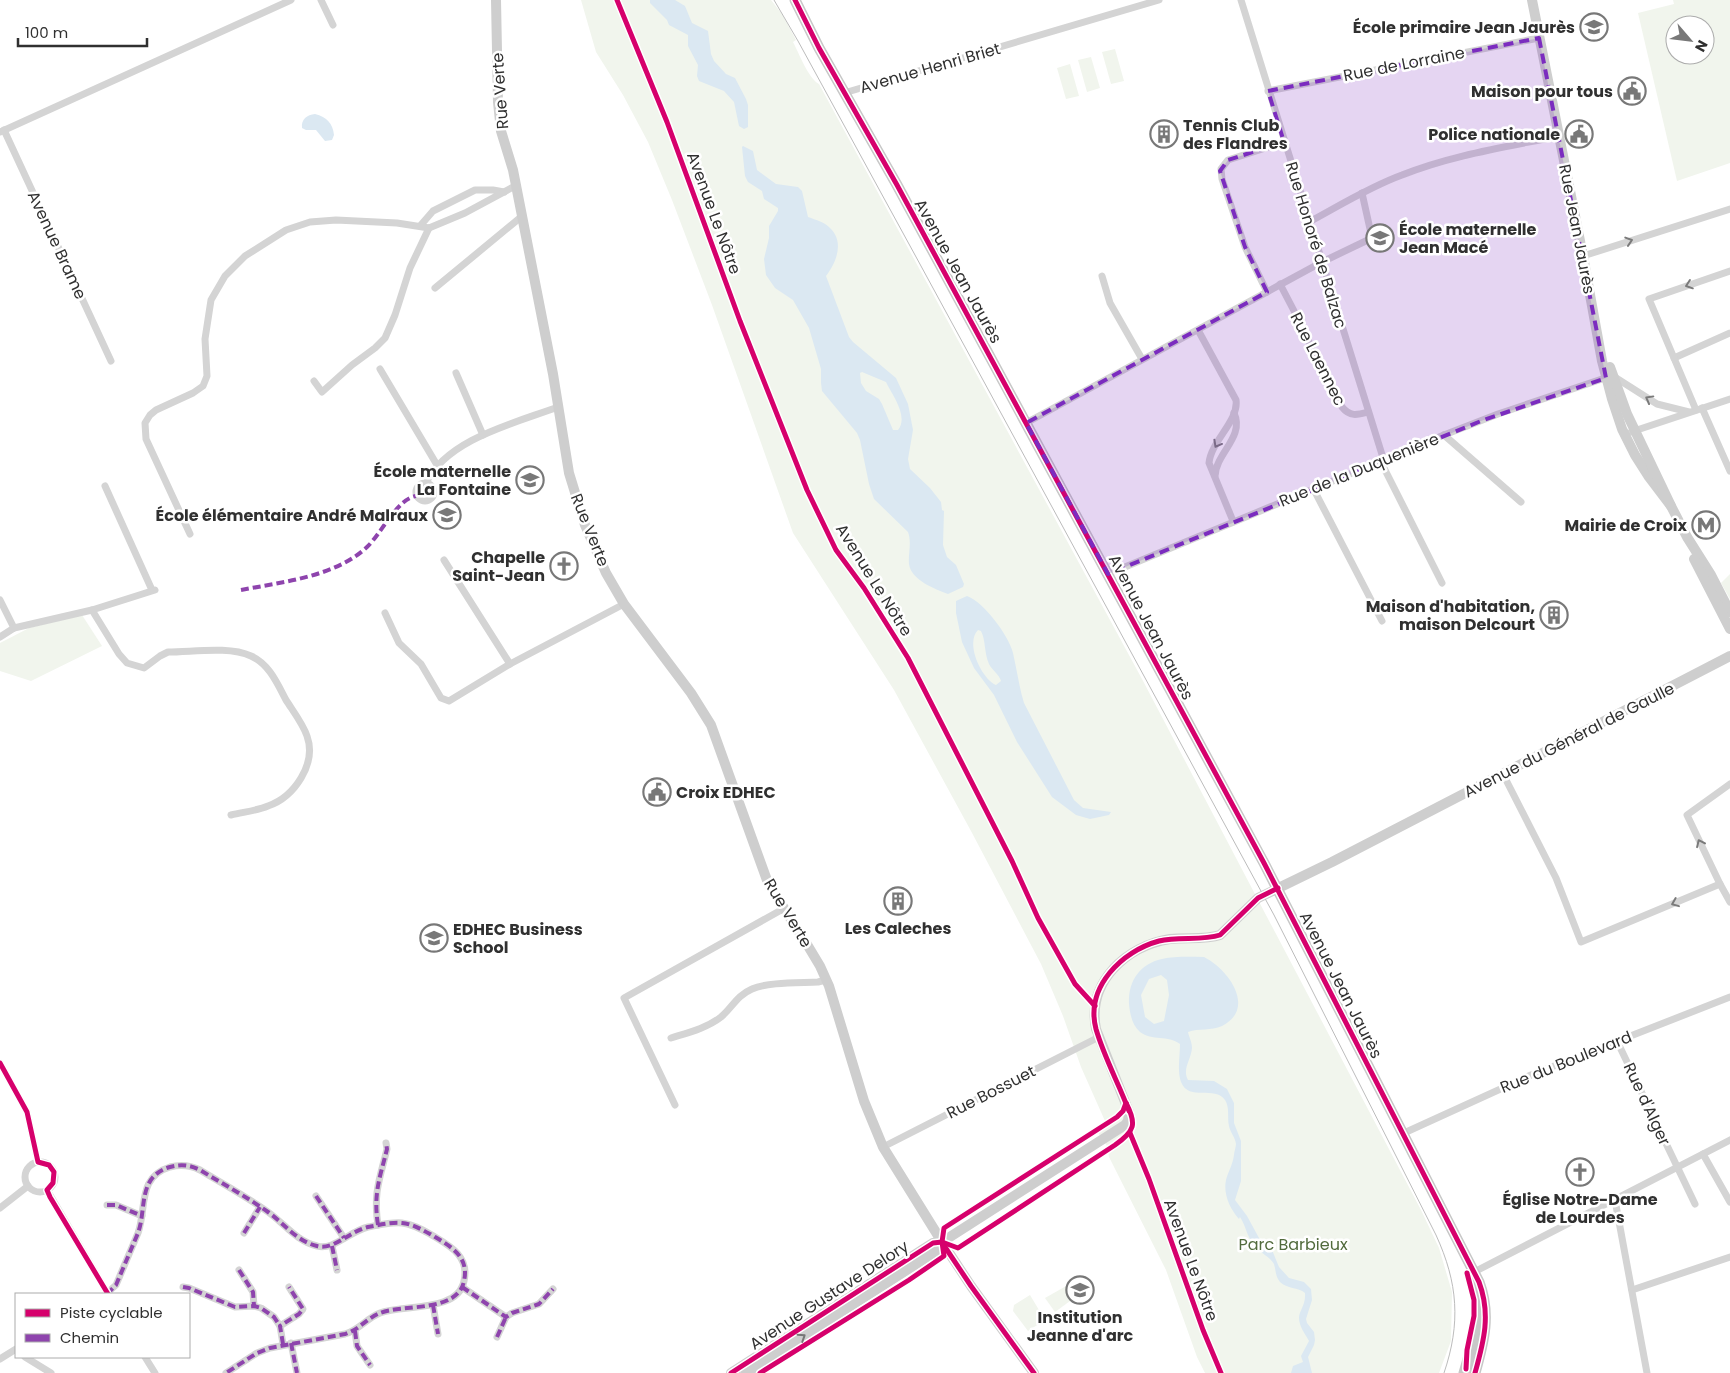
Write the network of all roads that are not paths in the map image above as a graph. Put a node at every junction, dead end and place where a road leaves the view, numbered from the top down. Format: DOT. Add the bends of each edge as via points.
graph roads {
  1 [pos="291,0"];
  2 [pos="321,0"];
  3 [pos="496,0"];
  4 [pos="618,0"];
  5 [pos="796,0"];
  6 [pos="1159,0"];
  7 [pos="1240,0"];
  8 [pos="1532,0"];
  9 [pos="332,25"];
  10 [pos="1540,38"];
  11 [pos="1268,91"];
  12 [pos="847,92"];
  13 [pos="2,131"];
  14 [pos="1559,136"];
  15 [pos="1284,142"];
  16 [pos="516,186"];
  17 [pos="504,192"];
  18 [pos="1362,193"];
  19 [pos="1730,209"];
  20 [pos="521,216"];
  21 [pos="1309,222"];
  22 [pos="420,226"];
  23 [pos="429,228"];
  24 [pos="1583,256"];
  25 [pos="1322,262"];
  26 [pos="1730,272"];
  27 [pos="1102,276"];
  28 [pos="1280,284"];
  29 [pos="436,288"];
  30 [pos="1267,292"];
  31 [pos="1198,330"];
  32 [pos="1730,333"];
  33 [pos="1674,358"];
  34 [pos="111,360"];
  35 [pos="1142,360"];
  36 [pos="380,368"];
  37 [pos="456,373"];
  38 [pos="1609,377"];
  39 [pos="314,381"];
  40 [pos="1730,399"];
  41 [pos="558,407"];
  42 [pos="1696,410"];
  43 [pos="1368,412"];
  44 [pos="1234,413"];
  45 [pos="1026,423"];
  46 [pos="1629,432"];
  47 [pos="483,435"];
  48 [pos="1444,435"];
  49 [pos="1382,462"];
  50 [pos="437,465"];
  51 [pos="1730,472"];
  52 [pos="1215,476"];
  53 [pos="426,483"];
  54 [pos="105,486"];
  55 [pos="1313,488"];
  56 [pos="1521,502"];
  57 [pos="1233,521"];
  58 [pos="190,534"];
  59 [pos="1687,537"];
  60 [pos="444,560"];
  61 [pos="1108,574"];
  62 [pos="1442,583"];
  63 [pos="0,600"];
  64 [pos="624,604"];
  65 [pos="92,610"];
  66 [pos="1730,612"];
  67 [pos="385,613"];
  68 [pos="1382,621"];
  69 [pos="14,628"];
  70 [pos="1730,630"];
  71 [pos="0,637"];
  72 [pos="1730,656"];
  73 [pos="510,664"];
  74 [pos="1503,774"];
  75 [pos="1730,784"];
  76 [pos="231,815"];
  77 [pos="1720,884"];
  78 [pos="1278,888"];
  79 [pos="1730,902"];
  80 [pos="783,910"];
  81 [pos="826,980"];
  82 [pos="1730,997"];
  83 [pos="1095,1006"];
  84 [pos="1099,1037"];
  85 [pos="671,1038"];
  86 [pos="1617,1041"];
  87 [pos="0,1063"];
  88 [pos="675,1105"];
  89 [pos="1126,1123"];
  90 [pos="1404,1133"];
  91 [pos="1730,1140"];
  92 [pos="386,1142"];
  93 [pos="883,1147"];
  94 [pos="1703,1154"];
  95 [pos="38,1162"];
  96 [pos="1676,1168"];
  97 [pos="28,1186"];
  98 [pos="47,1190"];
  99 [pos="316,1196"];
  100 [pos="1615,1200"];
  101 [pos="1730,1202"];
  102 [pos="1695,1204"];
  103 [pos="107,1205"];
  104 [pos="260,1207"];
  105 [pos="0,1208"];
  106 [pos="142,1216"];
  107 [pos="378,1225"];
  108 [pos="244,1233"];
  109 [pos="344,1238"];
  110 [pos="942,1242"];
  111 [pos="332,1246"];
  112 [pos="1730,1257"];
  113 [pos="239,1270"];
  114 [pos="337,1270"];
  115 [pos="1474,1272"];
  116 [pos="183,1287"];
  117 [pos="462,1287"];
  118 [pos="289,1288"];
  119 [pos="553,1289"];
  120 [pos="1632,1290"];
  121 [pos="106,1293"];
  122 [pos="108,1293"];
  123 [pos="433,1305"];
  124 [pos="254,1306"];
  125 [pos="506,1317"];
  126 [pos="280,1326"];
  127 [pos="355,1330"];
  128 [pos="438,1334"];
  129 [pos="497,1337"];
  130 [pos="291,1343"];
  131 [pos="283,1344"];
  132 [pos="15,1350"];
  133 [pos="27,1358"];
  134 [pos="146,1358"];
  135 [pos="0,1359"];
  136 [pos="370,1365"];
  137 [pos="51,1373"];
  138 [pos="155,1373"];
  139 [pos="226,1373"];
  140 [pos="297,1373"];
  141 [pos="731,1373"];
  142 [pos="746,1373"];
  143 [pos="1034,1373"];
  144 [pos="1221,1373"];
  145 [pos="1464,1373"];
  146 [pos="1475,1373"];
  147 [pos="1647,1373"];
  1 -- 13 [label="street"];
  2 -- 9 [label="street"];
  3 -- 16 [label="main road, Rue Verte" via="498,110"];
  4 -- 83 [label="street, Avenue Le Nôtre" via="807,490 836,550 908,658 1042,926 1075,984"];
  5 -- 12 [label="main road, Avenue Jean Jaurès" via="819,33"];
  6 -- 12 [label="street, Avenue Henri Briet"];
  7 -- 11 [label="street, Rue Honoré de Balzac"];
  8 -- 10 [label="main road, Rue Jean Jaurès"];
  10 -- 11 [label="street, Rue de Lorraine"];
  10 -- 14 [label="main road, Rue Jean Jaurès"];
  11 -- 15 [label="street, Rue Honoré de Balzac"];
  12 -- 45 [label="main road, Avenue Jean Jaurès" via="878,142 890,172"];
  13 -- 34 [label="street, Avenue Brame"];
  14 -- 18 [label="street" via="1441,162"];
  14 -- 24 [label="main road, Rue Jean Jaurès"];
  15 -- 21 [label="street, Rue Honoré de Balzac"];
  15 -- 30 [label="street" via="1231,159 1221,168 1244,247"];
  16 -- 17 [label="street"];
  16 -- 20 [label="main road, Rue Verte"];
  17 -- 22 [label="street" via="475,190 433,211"];
  17 -- 23 [label="street"];
  18 -- 21 [label="street"];
  18 -- 25 [label="street" via="1372,238"];
  24 -- 19 [label="street, one-way"];
  20 -- 29 [label="street"];
  20 -- 41 [label="main road, Rue Verte"];
  21 -- 25 [label="street, Rue Honoré de Balzac"];
  22 -- 23 [label="street"];
  22 -- 58 [label="street" via="336,220 310,222 286,230 245,256 224,276 211,300 206,339 207,376 203,386 156,410 145,423 146,439"];
  23 -- 39 [label="street" via="410,268 385,338 322,392"];
  24 -- 38 [label="main road, Rue Jean Jaurès"];
  25 -- 28 [label="street"];
  25 -- 43 [label="street, Rue Honoré de Balzac"];
  26 -- 33 [label="street, one-way" via="1649,299"];
  27 -- 35 [label="street" via="1110,303"];
  28 -- 30 [label="street"];
  28 -- 43 [label="street, Rue Laennec" via="1321,372 1342,408 1354,416"];
  30 -- 31 [label="street"];
  31 -- 35 [label="street"];
  31 -- 44 [label="street" via="1236,400"];
  32 -- 33 [label="street"];
  33 -- 42 [label="street"];
  35 -- 45 [label="street"];
  36 -- 50 [label="street"];
  37 -- 47 [label="street"];
  42 -- 38 [label="street, one-way" via="1657,404"];
  38 -- 46 [label="main road, Rue Jean Jaurès" via="1615,408"];
  38 -- 48 [label="street, Rue de la Duquenière"];
  40 -- 42 [label="street"];
  41 -- 47 [label="street"];
  41 -- 64 [label="main road, Rue Verte" via="569,473 580,511 598,556"];
  42 -- 46 [label="street"];
  42 -- 51 [label="street"];
  43 -- 49 [label="street, Rue Honoré de Balzac"];
  44 -- 52 [label="street" via="1237,427 1216,465"];
  44 -- 52 [label="street, one-way" via="1210,459"];
  45 -- 61 [label="main road, Avenue Jean Jaurès"];
  46 -- 59 [label="main road, Rue Jean Jaurès"];
  47 -- 50 [label="street" via="457,448"];
  48 -- 49 [label="street, Rue de la Duquenière"];
  48 -- 56 [label="street"];
  49 -- 55 [label="street, Rue de la Duquenière"];
  49 -- 62 [label="street, Rue Honoré de Balzac"];
  50 -- 53 [label="street"];
  52 -- 57 [label="street"];
  54 -- 65 [label="street" via="154,590"];
  55 -- 57 [label="street, Rue de la Duquenière"];
  55 -- 68 [label="street"];
  57 -- 61 [label="street, Rue de la Duquenière"];
  59 -- 66 [label="main road, Rue Jean Jaurès"];
  59 -- 70 [label="main road, Rue Jean Jaurès" via="1695,561"];
  60 -- 73 [label="street"];
  61 -- 78 [label="main road, Avenue Jean Jaurès"];
  63 -- 69 [label="street"];
  64 -- 73 [label="street"];
  64 -- 80 [label="main road, Rue Verte" via="711,725 764,874"];
  65 -- 69 [label="street"];
  65 -- 76 [label="street" via="127,663 144,668 168,652 238,651 265,664 307,736 311,754 306,769 282,799 269,806"];
  67 -- 73 [label="street" via="399,643 421,664 441,698 449,701"];
  69 -- 71 [label="street"];
  72 -- 74 [label="main road, Avenue du Général de Gaulle"];
  77 -- 74 [label="street, one-way" via="1581,942 1556,878"];
  74 -- 78 [label="main road, Avenue du Général de Gaulle"];
  77 -- 75 [label="street, one-way" via="1687,815"];
  77 -- 79 [label="street"];
  78 -- 83 [label="main road, Avenue du Général de Gaulle" via="1258,898 1220,935 1165,940 1130,954 1107,975"];
  78 -- 90 [label="main road, Avenue Jean Jaurès"];
  80 -- 81 [label="main road, Rue Verte"];
  80 -- 88 [label="street" via="624,998"];
  81 -- 85 [label="street" via="752,989 738,997 720,1017"];
  81 -- 93 [label="main road, Rue Verte" via="864,1101"];
  82 -- 86 [label="street, Rue du Boulevard"];
  83 -- 84 [label="main road, Avenue Le Nôtre"];
  84 -- 89 [label="main road, Avenue Le Nôtre" via="1129,1112"];
  84 -- 93 [label="street, Rue Bossuet"];
  86 -- 90 [label="street, Rue du Boulevard" via="1531,1075"];
  86 -- 96 [label="street, Rue d'Alger"];
  87 -- 95 [label="street" via="27,1112"];
  89 -- 110 [label="main road, Avenue Gustave Delory"];
  89 -- 144 [label="street, Avenue Le Nôtre"];
  90 -- 115 [label="main road, Avenue Jean Jaurès"];
  91 -- 94 [label="street"];
  92 -- 107 [label="street" via="377,1186"];
  93 -- 110 [label="main road, Rue Verte"];
  94 -- 96 [label="street"];
  94 -- 101 [label="street"];
  95 -- 97 [label="street" via="26,1171"];
  95 -- 98 [label="street" via="47,1163 54,1172 54,1181"];
  96 -- 100 [label="street"];
  96 -- 102 [label="street, Rue d'Alger"];
  97 -- 98 [label="street" via="37,1191"];
  97 -- 105 [label="street"];
  98 -- 121 [label="street"];
  99 -- 109 [label="street"];
  100 -- 115 [label="street"];
  100 -- 120 [label="street"];
  103 -- 106 [label="street" via="116,1205"];
  104 -- 106 [label="street" via="200,1170 177,1165 160,1171 152,1178 145,1194"];
  104 -- 108 [label="street"];
  104 -- 111 [label="street" via="301,1240 322,1248"];
  106 -- 122 [label="street" via="116,1285"];
  107 -- 109 [label="street" via="355,1231"];
  107 -- 117 [label="street" via="401,1222 413,1225 451,1246 463,1263"];
  109 -- 111 [label="street"];
  110 -- 141 [label="main road, Avenue Gustave Delory" via="933,1243"];
  142 -- 110 [label="main road, Avenue Gustave Delory, one-way" via="938,1250"];
  110 -- 143 [label="main road, Rue Verte"];
  111 -- 114 [label="street"];
  112 -- 120 [label="street"];
  113 -- 124 [label="street" via="253,1292"];
  115 -- 145 [label="main road, Avenue Jean Jaurès" via="1477,1322"];
  115 -- 146 [label="main road, Avenue Jean Jaurès" via="1484,1298 1486,1318 1484,1342"];
  116 -- 124 [label="street" via="235,1307"];
  117 -- 123 [label="street" via="450,1298"];
  117 -- 125 [label="street"];
  118 -- 126 [label="street" via="303,1309"];
  119 -- 125 [label="street" via="538,1304"];
  120 -- 147 [label="street"];
  123 -- 127 [label="street" via="381,1312"];
  123 -- 128 [label="street"];
  124 -- 126 [label="street" via="272,1315"];
  125 -- 129 [label="street"];
  126 -- 131 [label="street"];
  127 -- 130 [label="street"];
  127 -- 136 [label="street" via="357,1346"];
  130 -- 131 [label="street"];
  130 -- 140 [label="street"];
  131 -- 139 [label="street" via="263,1350"];
  132 -- 135 [label="street"];
  133 -- 137 [label="street"];
  134 -- 138 [label="street"];
}
